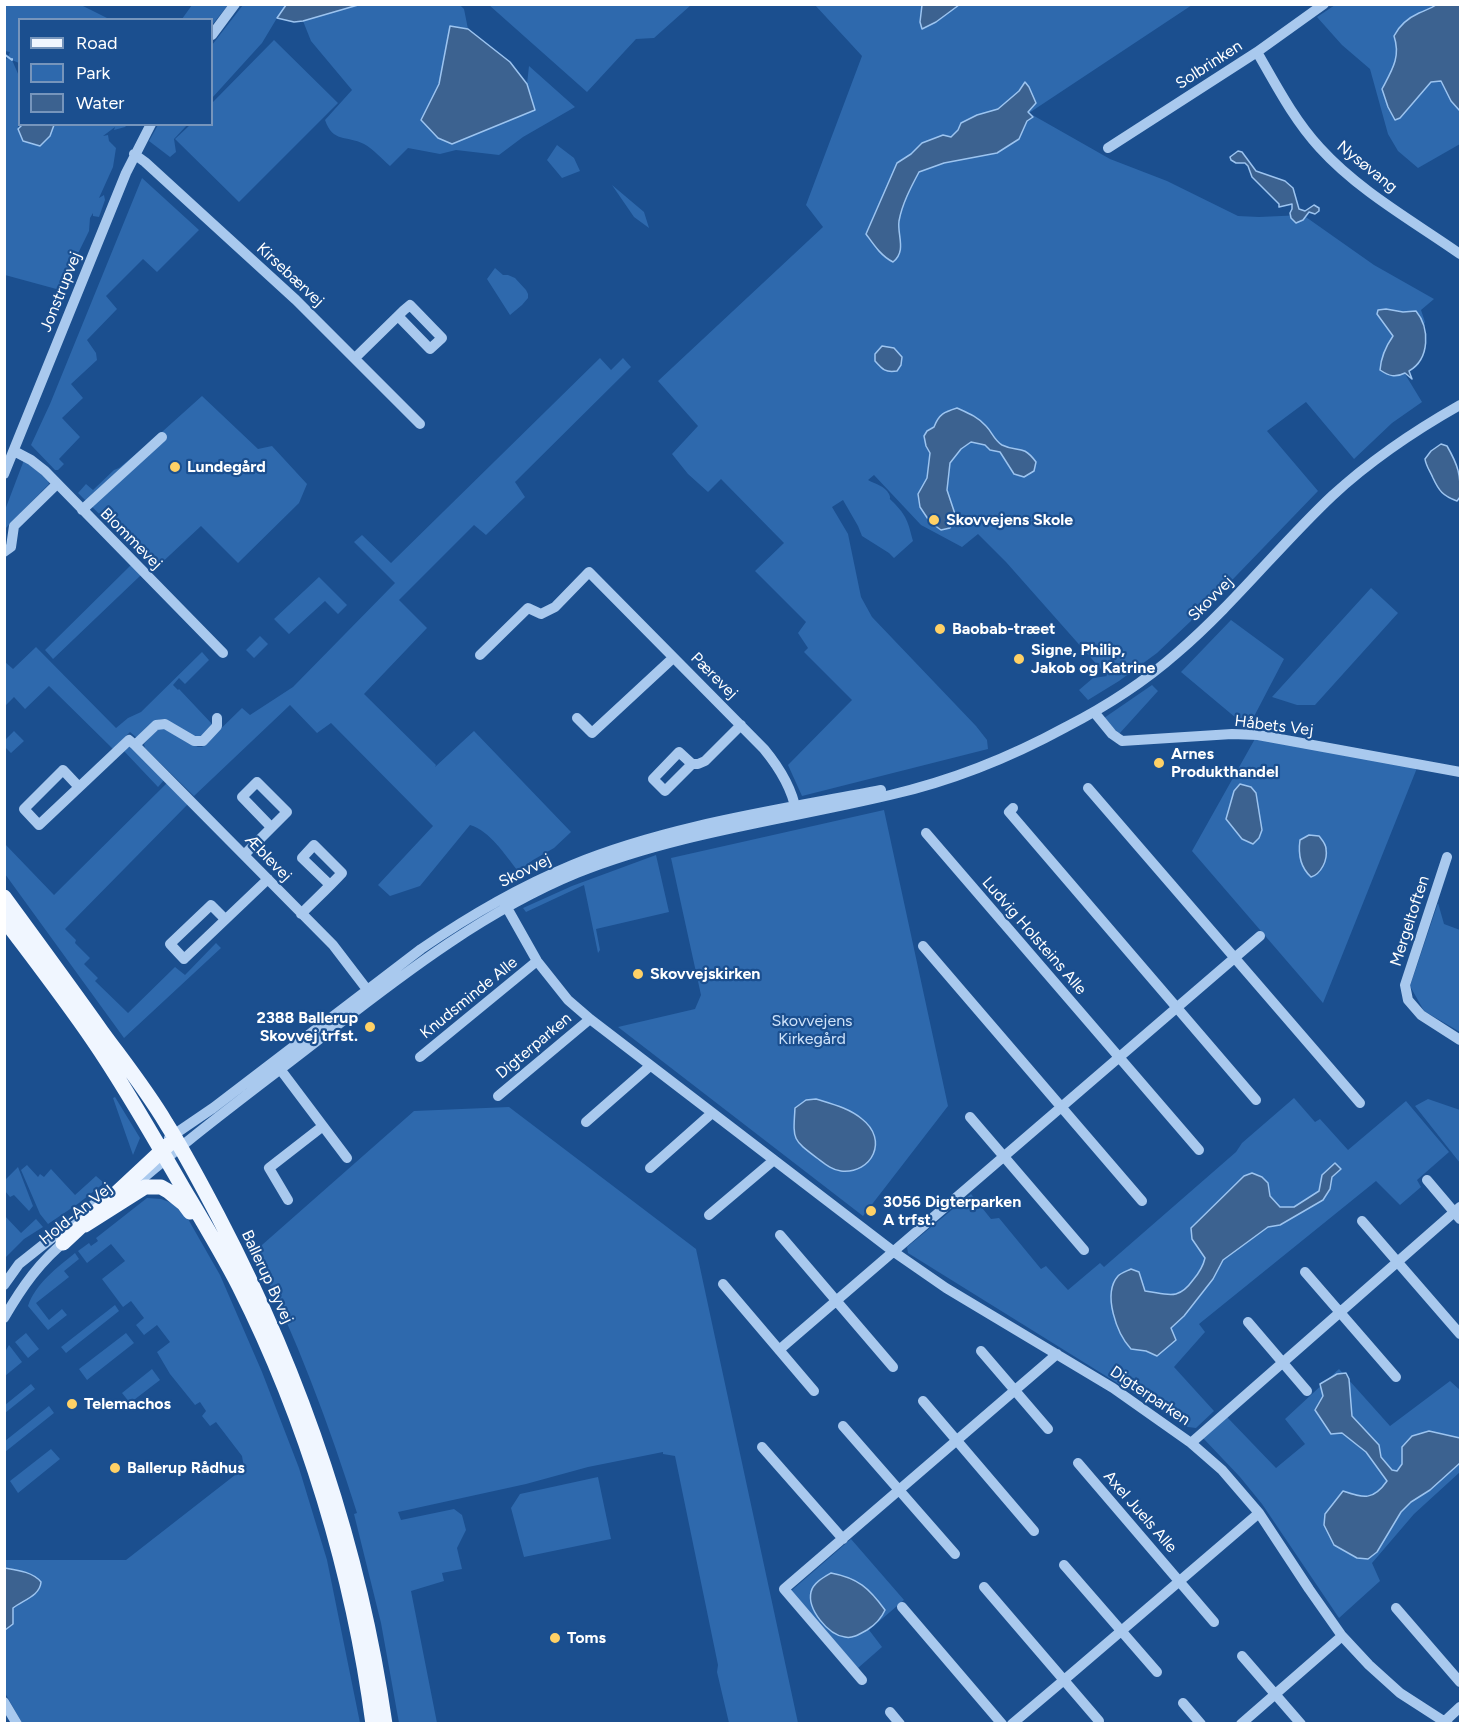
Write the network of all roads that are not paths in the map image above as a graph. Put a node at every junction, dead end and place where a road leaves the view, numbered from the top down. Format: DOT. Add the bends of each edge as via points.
graph roads {
  1 [pos="235,4"];
  2 [pos="1324,4"];
  3 [pos="213,34"];
  4 [pos="1257,52"];
  5 [pos="150,126"];
  6 [pos="1108,148"];
  7 [pos="134,154"];
  8 [pos="1461,254"];
  9 [pos="398,316"];
  10 [pos="355,358"];
  11 [pos="1461,405"];
  12 [pos="420,424"];
  13 [pos="162,436"];
  14 [pos="14,451"];
  15 [pos="4,474"];
  16 [pos="57,484"];
  17 [pos="82,510"];
  18 [pos="4,552"];
  19 [pos="224,653"];
  20 [pos="480,655"];
  21 [pos="673,658"];
  22 [pos="1094,712"];
  23 [pos="217,718"];
  24 [pos="577,718"];
  25 [pos="741,725"];
  26 [pos="135,745"];
  27 [pos="692,764"];
  28 [pos="1461,772"];
  29 [pos="79,787"];
  30 [pos="1088,789"];
  31 [pos="1013,808"];
  32 [pos="796,811"];
  33 [pos="272,827"];
  34 [pos="926,833"];
  35 [pos="244,855"];
  36 [pos="1448,856"];
  37 [pos="268,879"];
  38 [pos="330,885"];
  39 [pos="4,897"];
  40 [pos="505,903"];
  41 [pos="302,914"];
  42 [pos="4,919"];
  43 [pos="225,919"];
  44 [pos="1260,936"];
  45 [pos="923,946"];
  46 [pos="1235,958"];
  47 [pos="537,961"];
  48 [pos="370,994"];
  49 [pos="1177,1008"];
  50 [pos="590,1019"];
  51 [pos="1461,1040"];
  52 [pos="420,1057"];
  53 [pos="1119,1058"];
  54 [pos="277,1065"];
  55 [pos="650,1066"];
  56 [pos="498,1096"];
  57 [pos="1256,1100"];
  58 [pos="1360,1103"];
  59 [pos="1062,1108"];
  60 [pos="712,1113"];
  61 [pos="970,1117"];
  62 [pos="586,1122"];
  63 [pos="323,1126"];
  64 [pos="177,1141"];
  65 [pos="1199,1150"];
  66 [pos="162,1152"];
  67 [pos="1004,1157"];
  68 [pos="347,1158"];
  69 [pos="774,1160"];
  70 [pos="650,1168"];
  71 [pos="1427,1180"];
  72 [pos="288,1200"];
  73 [pos="1142,1201"];
  74 [pos="1459,1213"];
  75 [pos="709,1215"];
  76 [pos="1362,1221"];
  77 [pos="85,1225"];
  78 [pos="780,1235"];
  79 [pos="63,1243"];
  80 [pos="215,1243"];
  81 [pos="1084,1250"];
  82 [pos="894,1252"];
  83 [pos="1398,1262"];
  84 [pos="1305,1272"];
  85 [pos="723,1284"];
  86 [pos="4,1285"];
  87 [pos="4,1292"];
  88 [pos="837,1301"];
  89 [pos="13,1302"];
  90 [pos="1340,1312"];
  91 [pos="4,1318"];
  92 [pos="1248,1322"];
  93 [pos="1461,1334"];
  94 [pos="779,1350"];
  95 [pos="981,1352"];
  96 [pos="1057,1354"];
  97 [pos="1283,1362"];
  98 [pos="893,1367"];
  99 [pos="1396,1377"];
  100 [pos="814,1391"];
  101 [pos="1014,1391"];
  102 [pos="1307,1391"];
  103 [pos="923,1401"];
  104 [pos="843,1426"];
  105 [pos="1048,1429"];
  106 [pos="957,1441"];
  107 [pos="1191,1443"];
  108 [pos="762,1447"];
  109 [pos="1078,1463"];
  110 [pos="899,1490"];
  111 [pos="1259,1513"];
  112 [pos="1034,1531"];
  113 [pos="843,1539"];
  114 [pos="956,1554"];
  115 [pos="1064,1565"];
  116 [pos="1179,1581"];
  117 [pos="984,1587"];
  118 [pos="902,1607"];
  119 [pos="1396,1608"];
  120 [pos="1214,1622"];
  121 [pos="1121,1631"];
  122 [pos="1342,1636"];
  123 [pos="1242,1656"];
  124 [pos="1157,1672"];
  125 [pos="862,1680"];
  126 [pos="1064,1680"];
  127 [pos="1461,1682"];
  128 [pos="1275,1694"];
  129 [pos="4,1702"];
  130 [pos="1183,1703"];
  131 [pos="1461,1707"];
  132 [pos="890,1712"];
  133 [pos="1099,1721"];
  134 [pos="1446,1723"];
  135 [pos="17,1724"];
  136 [pos="373,1724"];
  137 [pos="385,1724"];
  138 [pos="900,1724"];
  139 [pos="1002,1724"];
  140 [pos="1012,1724"];
  141 [pos="1201,1724"];
  142 [pos="1240,1724"];
  143 [pos="1301,1724"];
  1 -- 3 [label="street"];
  2 -- 4 [label="street, Solbrinken"];
  4 -- 6 [label="street, Solbrinken"];
  4 -- 8 [label="street, Nysøvang" via="1292,111 1337,166"];
  5 -- 7 [label="street, Jonstrupvej"];
  7 -- 10 [label="street, Kirsebærvej"];
  7 -- 14 [label="street, Jonstrupvej"];
  9 -- 10 [label="street"];
  10 -- 12 [label="street, Kirsebærvej"];
  11 -- 22 [label="street, Skovvej" via="1366,467 1331,497 1176,654"];
  13 -- 17 [label="street"];
  14 -- 15 [label="street, Jonstrupvej"];
  14 -- 16 [label="street, Blommevej" via="31,460"];
  16 -- 17 [label="street, Blommevej"];
  16 -- 18 [label="street" via="14,526 10,547"];
  17 -- 19 [label="street, Blommevej"];
  20 -- 21 [label="street, Pærevej" via="528,608 541,614 555,607 589,572"];
  21 -- 24 [label="street" via="592,733"];
  21 -- 25 [label="street, Pærevej"];
  22 -- 28 [label="street, Håbets Vej" via="1122,741 1258,735"];
  22 -- 32 [label="street, Skovvej" via="1011,754 955,775"];
  23 -- 26 [label="street" via="217,726 203,741 194,741 165,724 156,725"];
  25 -- 27 [label="street" via="705,760"];
  25 -- 32 [label="street, Pærevej" via="773,760"];
  26 -- 29 [label="street" via="129,740"];
  26 -- 35 [label="street, Æblevej"];
  29 -- 29 [label="street" via="63,770 24,809 39,825"];
  30 -- 46 [label="street"];
  31 -- 49 [label="street" via="1009,812"];
  32 -- 40 [label="street, Skovvej" via="709,824 602,854 553,873"];
  33 -- 35 [label="street"];
  34 -- 53 [label="street, Ludvig Holsteins Alle"];
  35 -- 37 [label="street, Æblevej"];
  36 -- 51 [label="street, Mergeltoften" via="1405,985 1408,1000 1421,1015"];
  37 -- 41 [label="street, Æblevej"];
  37 -- 43 [label="street"];
  38 -- 41 [label="street"];
  39 -- 64 [label="main road, Ballerup Byvej" via="135,1075"];
  40 -- 47 [label="street, Digterparken"];
  40 -- 48 [label="street, Skovvej" via="445,933"];
  41 -- 48 [label="street, Æblevej" via="333,945"];
  42 -- 66 [label="main road, Ballerup Byvej" via="93,1040"];
  43 -- 43 [label="street" via="211,905 170,944 184,959"];
  44 -- 46 [label="street"];
  45 -- 59 [label="street"];
  46 -- 49 [label="street"];
  46 -- 58 [label="street"];
  47 -- 50 [label="street, Digterparken" via="568,1000"];
  47 -- 52 [label="street, Knudsminde Alle"];
  48 -- 54 [label="street, Skovvej"];
  49 -- 53 [label="street"];
  49 -- 57 [label="street"];
  50 -- 55 [label="street, Digterparken"];
  50 -- 56 [label="street, Digterparken"];
  53 -- 59 [label="street"];
  53 -- 65 [label="street, Ludvig Holsteins Alle"];
  54 -- 63 [label="street"];
  54 -- 64 [label="street, Skovvej"];
  55 -- 60 [label="street, Digterparken"];
  55 -- 62 [label="street"];
  59 -- 67 [label="street"];
  59 -- 73 [label="street"];
  60 -- 69 [label="street, Digterparken"];
  60 -- 70 [label="street"];
  61 -- 67 [label="street"];
  63 -- 68 [label="street"];
  63 -- 72 [label="street" via="269,1168"];
  64 -- 66 [label="main road" via="170,1142"];
  64 -- 137 [label="main road, Ballerup Byvej" via="250,1279 320,1449 359,1587"];
  66 -- 77 [label="street, Hold-An Vej"];
  66 -- 79 [label="main road"];
  66 -- 80 [label="main road, Ballerup Byvej"];
  66 -- 86 [label="street, Hold-An Vej" via="148,1153 91,1207 19,1264"];
  67 -- 81 [label="street"];
  67 -- 82 [label="street"];
  69 -- 75 [label="street"];
  69 -- 82 [label="street, Digterparken"];
  71 -- 74 [label="street"];
  74 -- 83 [label="street"];
  76 -- 83 [label="street"];
  77 -- 79 [label="street, Hold-An Vej"];
  77 -- 80 [label="main road" via="138,1190 161,1187 184,1204"];
  78 -- 88 [label="street"];
  79 -- 89 [label="street, Hold-An Vej" via="38,1266"];
  80 -- 136 [label="main road, Ballerup Byvej" via="270,1352 309,1455 348,1590"];
  82 -- 88 [label="street"];
  82 -- 96 [label="street, Digterparken"];
  83 -- 90 [label="street"];
  83 -- 93 [label="street"];
  84 -- 90 [label="street"];
  85 -- 94 [label="street"];
  87 -- 89 [label="street"];
  88 -- 94 [label="street"];
  88 -- 98 [label="street"];
  89 -- 91 [label="street, Hold-An Vej"];
  90 -- 97 [label="street"];
  90 -- 99 [label="street"];
  92 -- 97 [label="street"];
  94 -- 100 [label="street"];
  95 -- 101 [label="street"];
  96 -- 101 [label="street"];
  96 -- 107 [label="street, Digterparken"];
  97 -- 102 [label="street"];
  97 -- 107 [label="street"];
  101 -- 105 [label="street"];
  101 -- 106 [label="street"];
  103 -- 106 [label="street"];
  104 -- 110 [label="street"];
  106 -- 110 [label="street"];
  106 -- 112 [label="street"];
  107 -- 111 [label="street, Digterparken" via="1222,1470"];
  108 -- 113 [label="street"];
  109 -- 116 [label="street, Axel Juels Alle"];
  110 -- 113 [label="street"];
  110 -- 114 [label="street"];
  111 -- 116 [label="street"];
  111 -- 122 [label="street, Digterparken"];
  113 -- 125 [label="street" via="784,1589"];
  115 -- 121 [label="street"];
  116 -- 120 [label="street, Axel Juels Alle"];
  116 -- 121 [label="street"];
  117 -- 126 [label="street"];
  118 -- 139 [label="street"];
  119 -- 127 [label="street"];
  121 -- 124 [label="street"];
  121 -- 126 [label="street"];
  122 -- 128 [label="street"];
  122 -- 134 [label="street, Digterparken" via="1400,1693"];
  123 -- 128 [label="street"];
  126 -- 133 [label="street"];
  126 -- 140 [label="street"];
  128 -- 142 [label="street"];
  128 -- 143 [label="street"];
  129 -- 135 [label="street"];
  130 -- 141 [label="street"];
  131 -- 134 [label="street"];
  132 -- 138 [label="street"];
}
